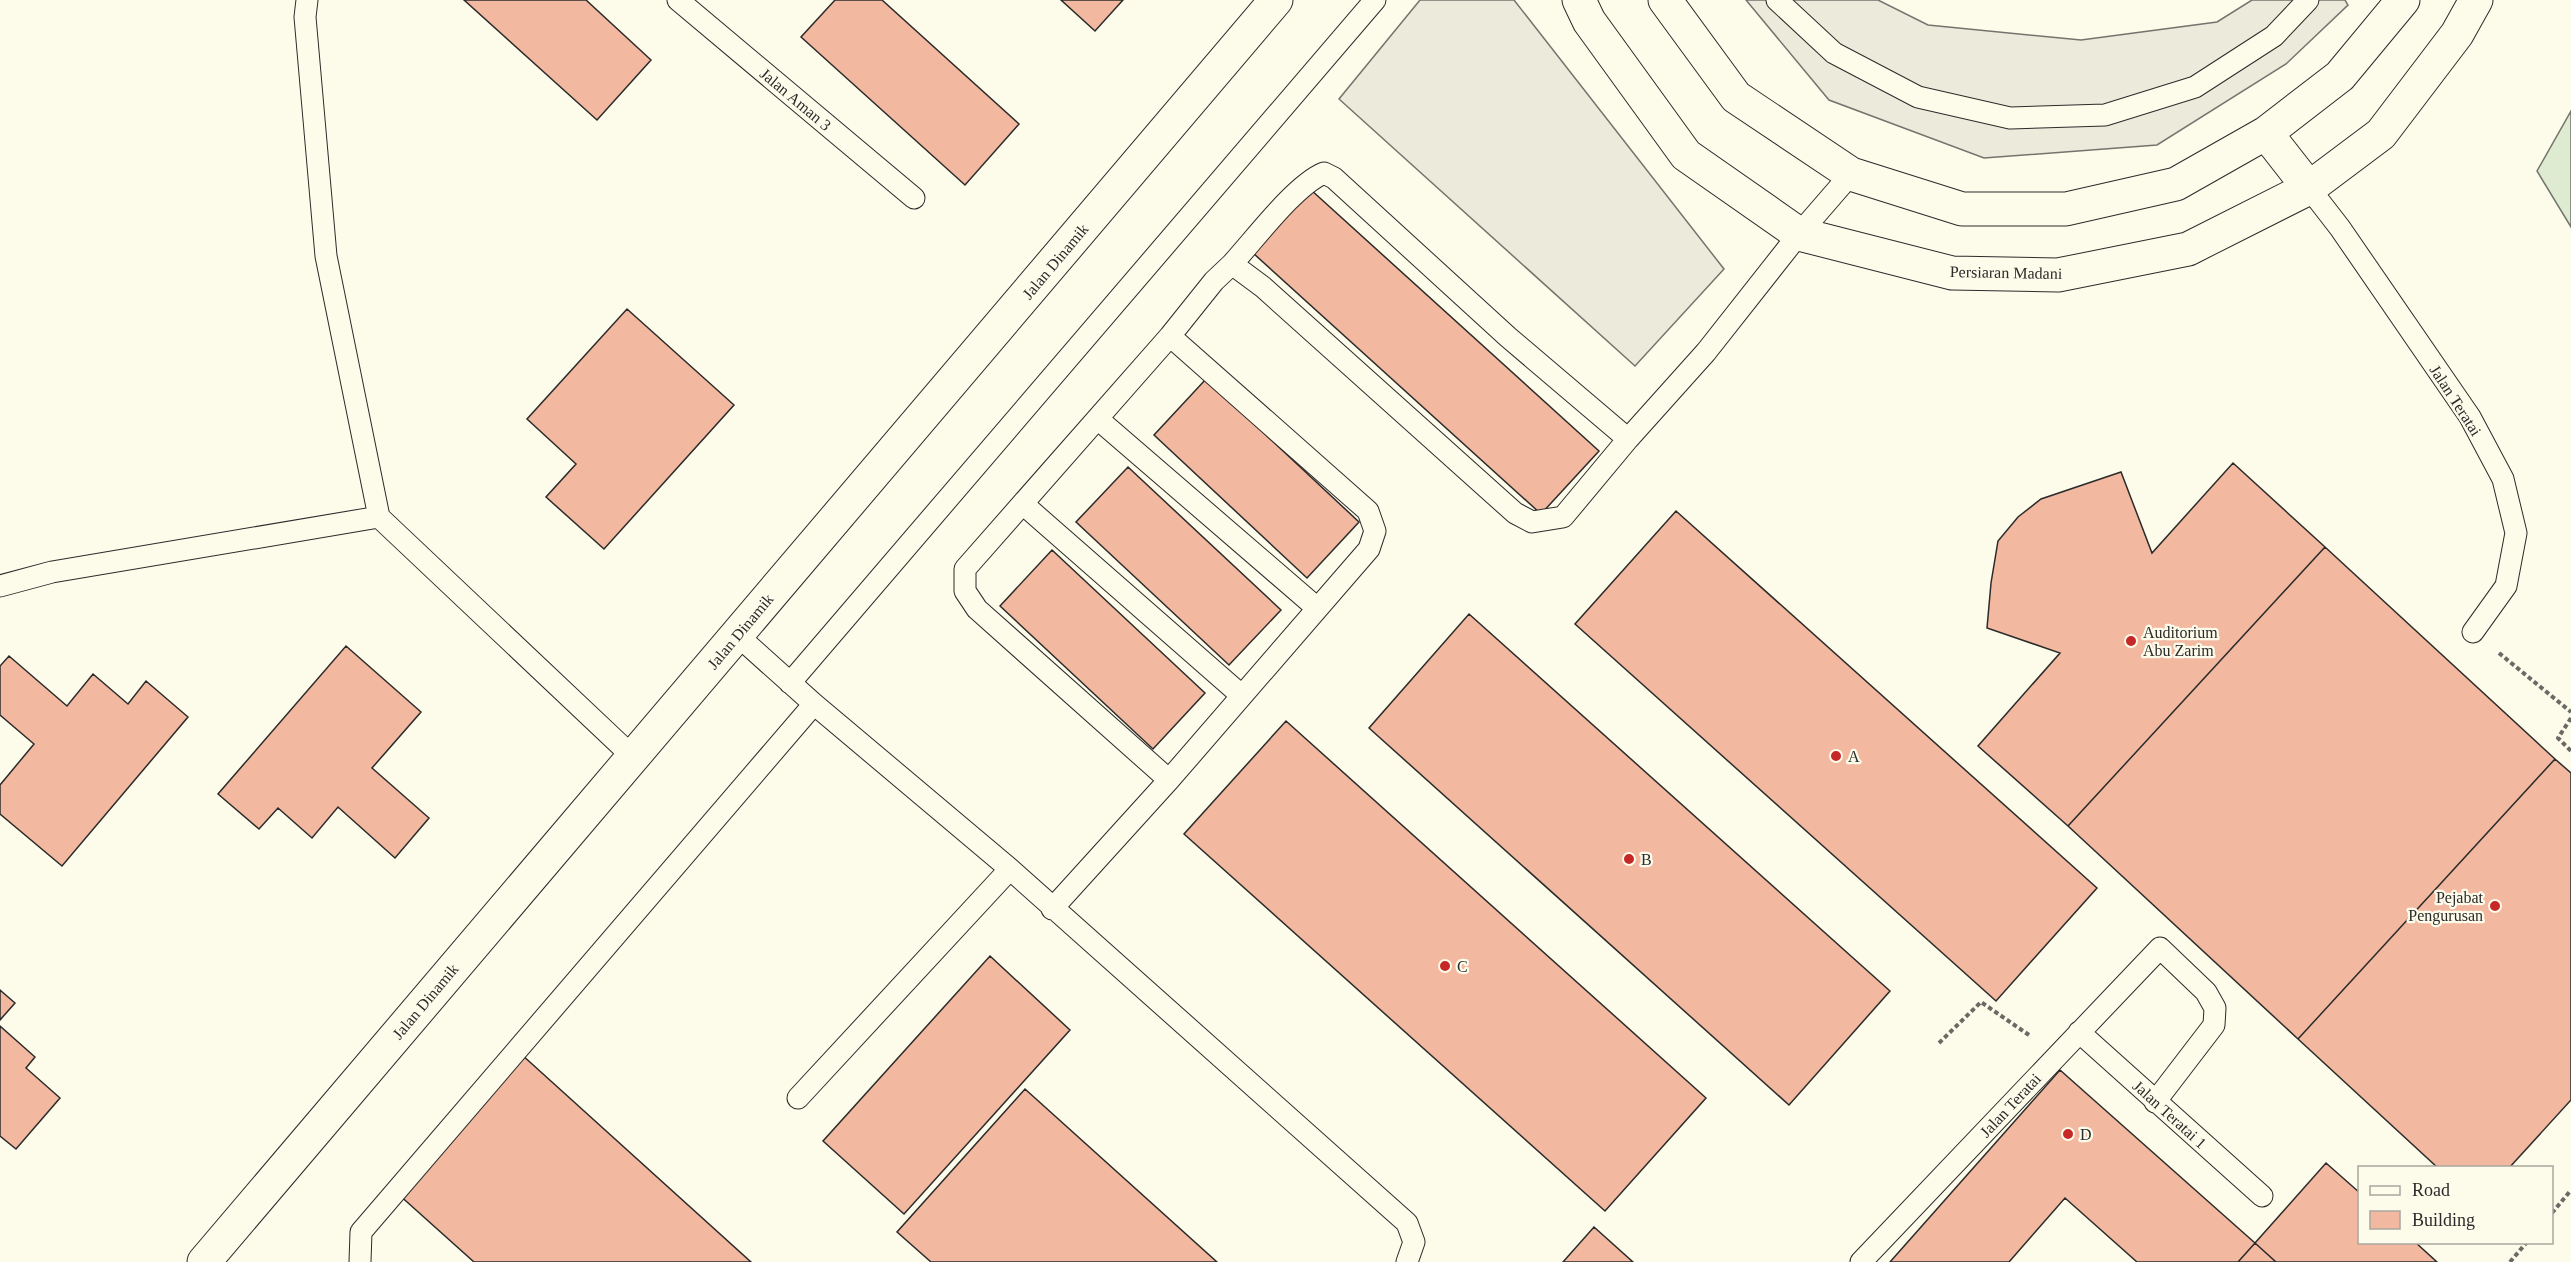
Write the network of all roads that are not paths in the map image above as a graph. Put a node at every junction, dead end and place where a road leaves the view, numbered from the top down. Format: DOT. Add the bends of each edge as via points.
graph roads {
  1 [pos="307,0"];
  2 [pos="678,0"];
  3 [pos="1276,0"];
  4 [pos="1376,0"];
  5 [pos="1579,0"];
  6 [pos="1665,0"];
  7 [pos="1777,0"];
  8 [pos="2308,0"];
  9 [pos="2403,0"];
  10 [pos="2476,0"];
  11 [pos="2266,133"];
  12 [pos="1851,174"];
  13 [pos="2309,188"];
  14 [pos="914,198"];
  15 [pos="1799,234"];
  16 [pos="1232,264"];
  17 [pos="1170,336"];
  18 [pos="1099,420"];
  19 [pos="1628,439"];
  20 [pos="1023,504"];
  21 [pos="379,517"];
  22 [pos="0,586"];
  23 [pos="1317,608"];
  24 [pos="2473,632"];
  25 [pos="737,635"];
  26 [pos="790,683"];
  27 [pos="1241,695"];
  28 [pos="814,704"];
  29 [pos="633,757"];
  30 [pos="1169,780"];
  31 [pos="1010,869"];
  32 [pos="1052,909"];
  33 [pos="2079,1032"];
  34 [pos="798,1098"];
  35 [pos="2156,1102"];
  36 [pos="2262,1196"];
  37 [pos="204,1262"];
  38 [pos="360,1262"];
  39 [pos="1407,1262"];
  40 [pos="1861,1262"];
  1 -- 21 [label="lane" via="305,17 326,256"];
  2 -- 14 [label="lane, Jalan Aman 3"];
  3 -- 25 [label="street, Jalan Dinamik"];
  4 -- 26 [label="lane"];
  5 -- 15 [label="street, Persiaran Madani" via="1589,21 1686,155"];
  6 -- 12 [label="street" via="1736,97"];
  7 -- 8 [label="lane" via="1834,53 1918,97 2010,118 2105,115 2194,87 2274,36"];
  9 -- 11 [label="street" via="2340,76"];
  10 -- 13 [label="street, Persiaran Madani" via="2457,34 2381,134"];
  11 -- 12 [label="street" via="2176,184 2066,209 1962,209"];
  11 -- 13 [label="street"];
  12 -- 15 [label="lane"];
  13 -- 15 [label="street, Persiaran Madani" via="2188,249 2058,275 1952,273"];
  13 -- 24 [label="lane, Jalan Teratai" via="2470,417 2503,479 2516,533 2506,586"];
  15 -- 19 [label="lane" via="1706,352"];
  16 -- 17 [label="lane"];
  16 -- 19 [label="lane" via="1263,287 1515,513 1532,522 1563,517"];
  16 -- 19 [label="lane" via="1313,177 1324,173"];
  17 -- 18 [label="lane"];
  17 -- 23 [label="lane" via="1368,511 1375,531 1369,549"];
  18 -- 20 [label="lane"];
  18 -- 23 [label="lane"];
  20 -- 27 [label="lane"];
  20 -- 30 [label="lane" via="965,569 965,591 976,609"];
  21 -- 22 [label="lane" via="52,572"];
  21 -- 29 [label="lane"];
  23 -- 27 [label="lane"];
  25 -- 26 [label="lane"];
  25 -- 29 [label="street, Jalan Dinamik"];
  26 -- 28 [label="lane"];
  27 -- 30 [label="lane"];
  28 -- 31 [label="lane"];
  28 -- 38 [label="lane" via="361,1232"];
  29 -- 37 [label="street, Jalan Dinamik"];
  30 -- 32 [label="lane"];
  31 -- 32 [label="lane"];
  31 -- 34 [label="lane"];
  32 -- 39 [label="lane" via="1407,1223 1414,1242"];
  33 -- 35 [label="lane, Jalan Teratai 1"];
  33 -- 35 [label="lane, Jalan Teratai" via="2160,948 2206,992 2216,1008 2214,1024"];
  33 -- 40 [label="lane, Jalan Teratai"];
  35 -- 36 [label="lane, Jalan Teratai 1"];
}
